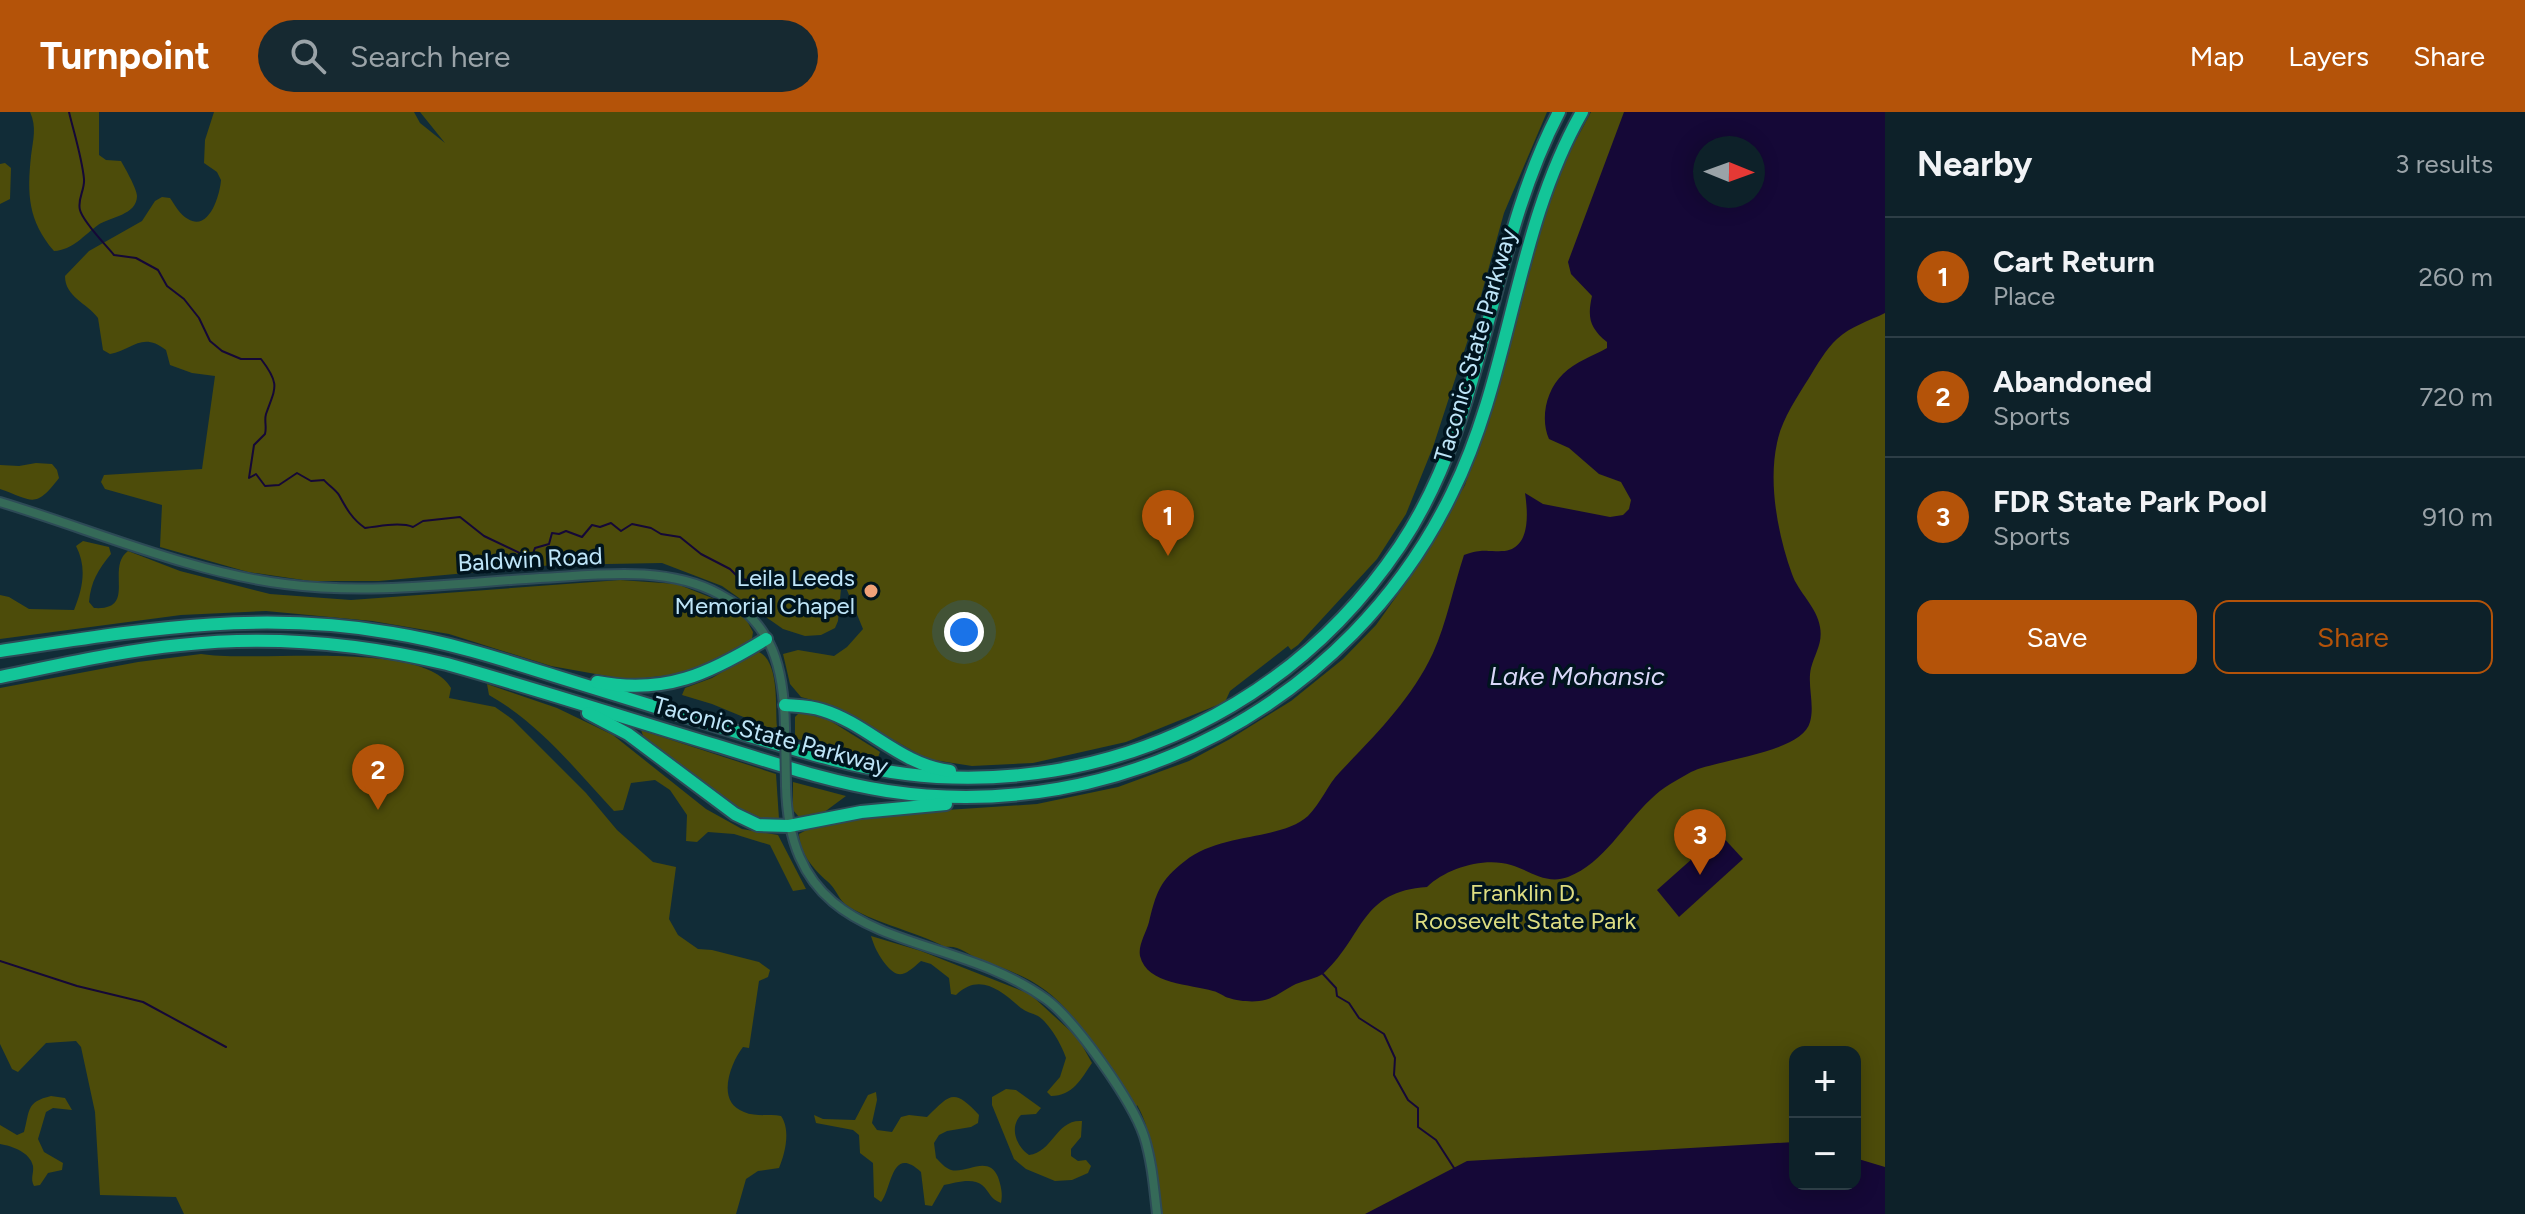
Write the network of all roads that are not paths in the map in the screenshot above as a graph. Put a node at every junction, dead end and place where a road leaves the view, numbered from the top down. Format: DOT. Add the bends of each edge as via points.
graph roads {
  1 [pos="1559,112"];
  2 [pos="1582,112"];
  3 [pos="0,502"];
  4 [pos="766,639"];
  5 [pos="0,651"];
  6 [pos="528,668"];
  7 [pos="0,677"];
  8 [pos="526,688"];
  9 [pos="785,705"];
  10 [pos="1009,776"];
  11 [pos="1052,791"];
  12 [pos="789,826"];
  13 [pos="1157,1214"];
  1 -- 10 [label="highway, Taconic State Parkway" via="1518,208 1450,449 1415,522 1367,590 1295,662 1207,719 1111,758"];
  2 -- 11 [label="highway, Taconic State Parkway" via="1538,211 1466,462 1434,528 1394,589 1322,665 1237,725 1152,765"];
  3 -- 4 [label="street, Baldwin Road" via="185,561 288,585 357,589 599,575 670,578 723,596"];
  4 -- 6 [label="highway" via="711,671 658,685 608,684"];
  4 -- 9 [label="street, Baldwin Road" via="781,671"];
  5 -- 6 [label="highway, Taconic State Parkway" via="178,625 282,622 408,635"];
  6 -- 10 [label="highway, Taconic State Parkway" via="845,763 927,776"];
  7 -- 8 [label="highway, Taconic State Parkway" via="160,647 284,641 406,655"];
  8 -- 11 [label="highway, Taconic State Parkway" via="865,787 968,797"];
  8 -- 12 [label="highway" via="628,734 744,820"];
  9 -- 10 [label="highway" via="833,714 927,766"];
  9 -- 12 [label="street, Baldwin Road, bridge"];
  11 -- 12 [label="highway" via="990,802 871,810"];
  12 -- 13 [label="street, Baldwin Road" via="804,867 858,922 1009,978 1065,1015 1139,1124"];
}
